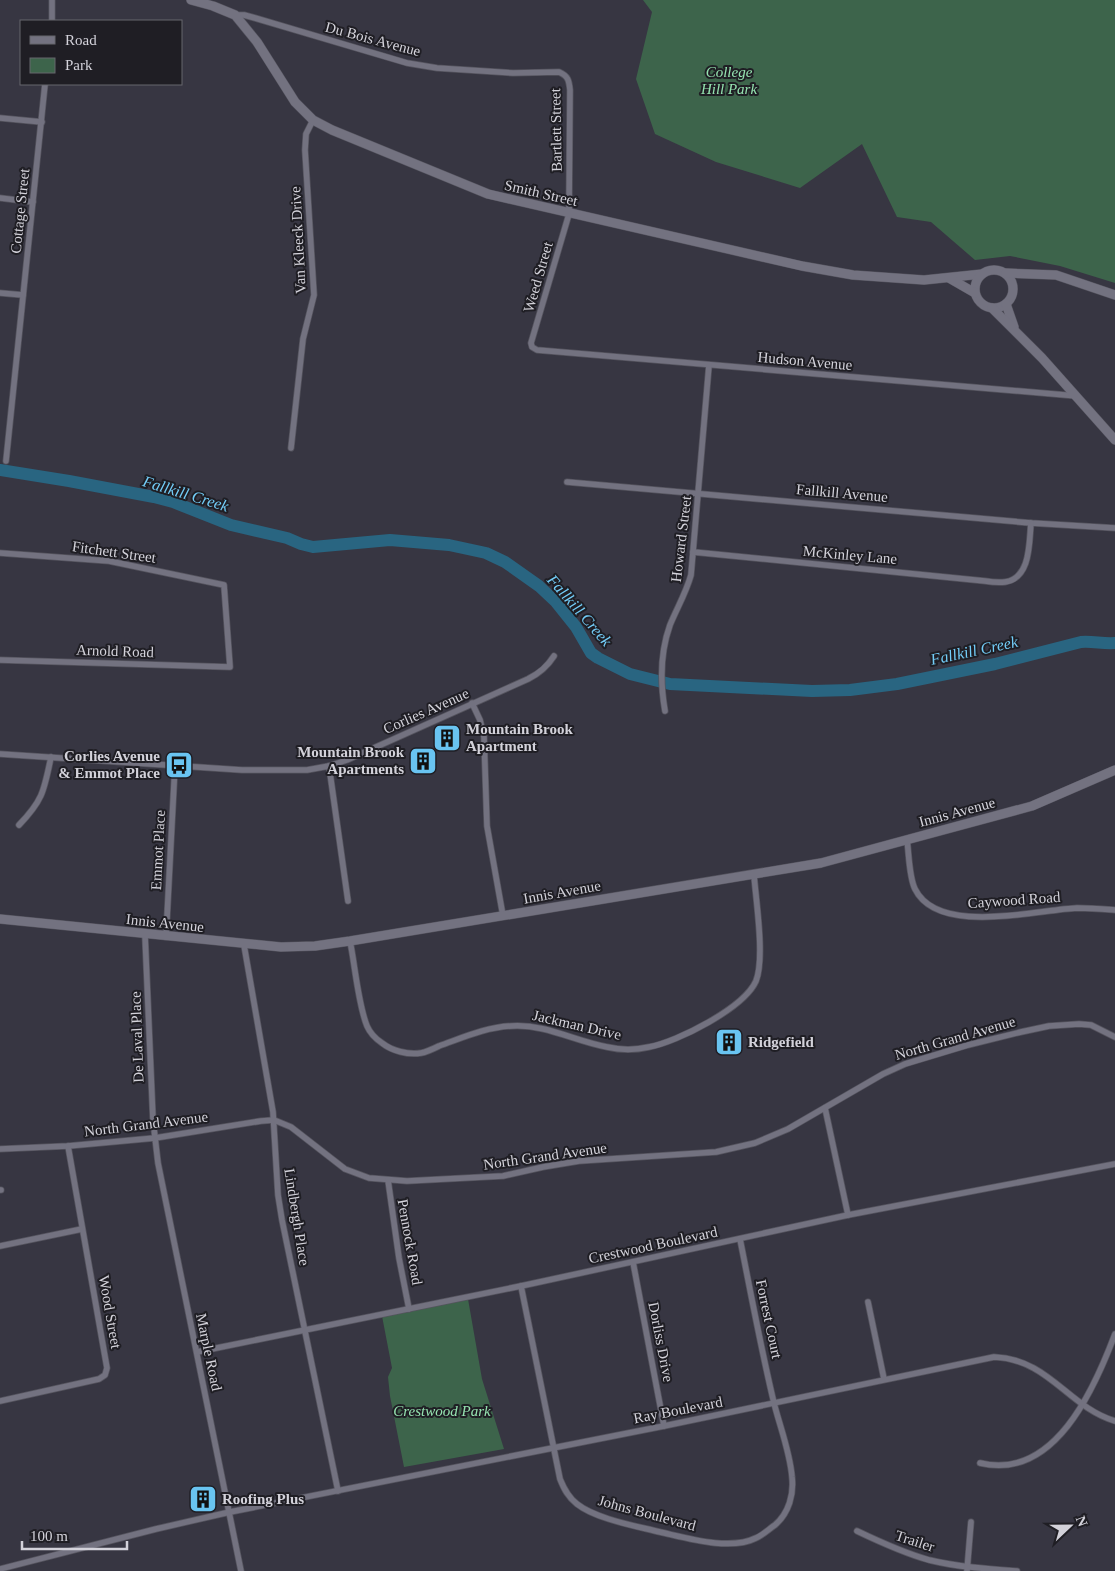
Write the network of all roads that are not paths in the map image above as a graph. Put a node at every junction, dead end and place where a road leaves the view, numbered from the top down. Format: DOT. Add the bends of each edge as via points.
graph roads {
  1 [pos="52,0"];
  2 [pos="191,0"];
  3 [pos="213,3"];
  4 [pos="235,15"];
  5 [pos="52,20"];
  6 [pos="566,75"];
  7 [pos="45,85"];
  8 [pos="0,118"];
  9 [pos="313,120"];
  10 [pos="42,122"];
  11 [pos="0,198"];
  12 [pos="34,202"];
  13 [pos="569,214"];
  14 [pos="1006,273"];
  15 [pos="982,274"];
  16 [pos="1031,274"];
  17 [pos="949,278"];
  18 [pos="1013,288"];
  19 [pos="976,292"];
  20 [pos="0,293"];
  21 [pos="23,295"];
  22 [pos="1115,295"];
  23 [pos="1006,304"];
  24 [pos="992,308"];
  25 [pos="1015,330"];
  26 [pos="532,347"];
  27 [pos="709,365"];
  28 [pos="1077,396"];
  29 [pos="1115,440"];
  30 [pos="291,448"];
  31 [pos="6,461"];
  32 [pos="567,482"];
  33 [pos="699,494"];
  34 [pos="1031,523"];
  35 [pos="1115,528"];
  36 [pos="693,552"];
  37 [pos="0,554"];
  38 [pos="554,656"];
  39 [pos="0,660"];
  40 [pos="230,667"];
  41 [pos="472,703"];
  42 [pos="665,711"];
  43 [pos="0,754"];
  44 [pos="51,757"];
  45 [pos="175,765"];
  46 [pos="329,766"];
  47 [pos="1115,770"];
  48 [pos="19,825"];
  49 [pos="907,840"];
  50 [pos="754,875"];
  51 [pos="348,901"];
  52 [pos="1115,910"];
  53 [pos="502,916"];
  54 [pos="0,919"];
  55 [pos="145,935"];
  56 [pos="166,937"];
  57 [pos="350,941"];
  58 [pos="244,945"];
  59 [pos="1115,1037"];
  60 [pos="825,1108"];
  61 [pos="274,1120"];
  62 [pos="155,1138"];
  63 [pos="68,1146"];
  64 [pos="0,1149"];
  65 [pos="1115,1164"];
  66 [pos="388,1180"];
  67 [pos="848,1215"];
  68 [pos="82,1228"];
  69 [pos="740,1239"];
  70 [pos="0,1246"];
  71 [pos="633,1262"];
  72 [pos="521,1286"];
  73 [pos="868,1302"];
  74 [pos="409,1308"];
  75 [pos="305,1330"];
  76 [pos="1115,1334"];
  77 [pos="197,1352"];
  78 [pos="884,1379"];
  79 [pos="0,1401"];
  80 [pos="774,1404"];
  81 [pos="1083,1404"];
  82 [pos="1115,1421"];
  83 [pos="664,1426"];
  84 [pos="554,1448"];
  85 [pos="980,1463"];
  86 [pos="338,1491"];
  87 [pos="230,1512"];
  88 [pos="972,1522"];
  89 [pos="857,1531"];
  90 [pos="0,1569"];
  91 [pos="968,1569"];
  92 [pos="241,1571"];
  93 [pos="1017,1571"];
  1 -- 5 [label="street"];
  2 -- 3 [label="street, Smith Street"];
  3 -- 4 [label="street, Smith Street"];
  4 -- 6 [label="street, Du Bois Avenue" via="407,63 437,68 513,73 559,72"];
  4 -- 9 [label="street, Smith Street" via="257,42 294,102"];
  6 -- 13 [label="street, Bartlett Street" via="570,90"];
  7 -- 10 [label="street, Cottage Street"];
  8 -- 10 [label="street"];
  9 -- 13 [label="street, Smith Street" via="470,188"];
  9 -- 30 [label="street, Van Kleeck Drive" via="306,134 305,150 314,295 303,339"];
  10 -- 12 [label="street, Cottage Street"];
  11 -- 12 [label="street"];
  12 -- 21 [label="street, Cottage Street"];
  13 -- 17 [label="street, Smith Street" via="833,272 916,280"];
  13 -- 26 [label="street, Weed Street"];
  14 -- 15 [label="street" via="993,270"];
  14 -- 16 [label="street"];
  14 -- 18 [label="street"];
  15 -- 17 [label="street, Smith Street"];
  15 -- 19 [label="street" via="976,282"];
  16 -- 18 [label="street"];
  16 -- 22 [label="street" via="1056,275"];
  17 -- 19 [label="street"];
  18 -- 23 [label="street"];
  19 -- 24 [label="street" via="981,303"];
  20 -- 21 [label="street"];
  21 -- 31 [label="street, Cottage Street"];
  23 -- 24 [label="street"];
  23 -- 25 [label="street"];
  24 -- 25 [label="street"];
  25 -- 28 [label="street"];
  26 -- 27 [label="street, Hudson Avenue"];
  27 -- 28 [label="street, Hudson Avenue"];
  27 -- 33 [label="street, Howard Street"];
  28 -- 29 [label="street"];
  32 -- 33 [label="street, Fallkill Avenue"];
  33 -- 34 [label="street, Fallkill Avenue"];
  33 -- 36 [label="street, Howard Street"];
  34 -- 35 [label="street, Fallkill Avenue"];
  34 -- 36 [label="street, McKinley Lane" via="1025,566 1015,578 1005,582"];
  36 -- 42 [label="street, Howard Street" via="687,590 670,624 664,645 661,688"];
  37 -- 40 [label="street, Fitchett Street" via="109,561 224,585"];
  38 -- 41 [label="street, Corlies Avenue" via="539,673"];
  39 -- 40 [label="street, Arnold Road"];
  41 -- 46 [label="street, Corlies Avenue"];
  41 -- 53 [label="street" via="484,737 487,826"];
  43 -- 44 [label="street, Corlies Avenue"];
  44 -- 45 [label="street, Corlies Avenue"];
  44 -- 48 [label="street" via="39,801"];
  45 -- 46 [label="street, Corlies Avenue" via="242,770 307,770"];
  45 -- 56 [label="street, Emmot Place"];
  46 -- 51 [label="street"];
  47 -- 49 [label="street, Innis Avenue" via="1032,806"];
  49 -- 50 [label="street, Innis Avenue" via="821,864"];
  49 -- 52 [label="street, Caywood Road" via="914,888 928,904 945,913 984,917 1076,908"];
  50 -- 53 [label="street, Innis Avenue"];
  50 -- 57 [label="street, Jackman Drive" via="760,952 758,974 751,989 731,1007 699,1027 650,1047 608,1048 544,1028 512,1026 482,1031 421,1053 389,1048 367,1027"];
  53 -- 57 [label="street, Innis Avenue"];
  54 -- 55 [label="street, Innis Avenue"];
  55 -- 56 [label="street, Innis Avenue"];
  55 -- 62 [label="street, De Laval Place"];
  56 -- 58 [label="street, Innis Avenue"];
  57 -- 58 [label="street, Innis Avenue" via="315,946"];
  58 -- 61 [label="street, Lindbergh Place"];
  59 -- 60 [label="street, North Grand Avenue" via="1091,1025 1079,1024 1021,1032 905,1064"];
  60 -- 66 [label="street, North Grand Avenue" via="766,1139 716,1152 579,1161 503,1176"];
  60 -- 67 [label="street"];
  61 -- 62 [label="street, North Grand Avenue"];
  61 -- 66 [label="street, North Grand Avenue" via="296,1130 345,1169 369,1178"];
  61 -- 75 [label="street, Lindbergh Place" via="278,1194"];
  62 -- 63 [label="street, North Grand Avenue"];
  62 -- 77 [label="street, Marple Road"];
  63 -- 64 [label="street, North Grand Avenue"];
  63 -- 68 [label="street, Wood Street"];
  65 -- 67 [label="street, Crestwood Boulevard"];
  66 -- 74 [label="street, Pennock Road"];
  67 -- 69 [label="street, Crestwood Boulevard"];
  68 -- 70 [label="street"];
  68 -- 79 [label="street, Wood Street" via="107,1368 105,1375"];
  69 -- 71 [label="street, Crestwood Boulevard"];
  69 -- 80 [label="street, Forrest Court"];
  71 -- 72 [label="street, Crestwood Boulevard"];
  71 -- 83 [label="street, Dorliss Drive"];
  72 -- 74 [label="street, Crestwood Boulevard"];
  72 -- 84 [label="street, Johns Boulevard"];
  73 -- 78 [label="street"];
  74 -- 75 [label="street, Crestwood Boulevard"];
  75 -- 77 [label="street, Crestwood Boulevard"];
  75 -- 86 [label="street, Lindbergh Place"];
  76 -- 81 [label="street"];
  77 -- 87 [label="street, Marple Road"];
  78 -- 80 [label="street, Ray Boulevard"];
  78 -- 81 [label="street, Ray Boulevard" via="1007,1357 1039,1371"];
  80 -- 83 [label="street, Ray Boulevard"];
  80 -- 84 [label="street, Johns Boulevard" via="791,1466 792,1494 779,1521 745,1542 692,1539 630,1525 592,1512 566,1492"];
  81 -- 82 [label="street, Ray Boulevard"];
  81 -- 85 [label="street" via="1056,1438 1029,1459 1001,1466"];
  83 -- 84 [label="street, Ray Boulevard"];
  84 -- 86 [label="street, Ray Boulevard"];
  86 -- 87 [label="street, Ray Boulevard"];
  87 -- 90 [label="street, Ray Boulevard"];
  87 -- 92 [label="street, Marple Road"];
  88 -- 91 [label="street"];
  89 -- 91 [label="street, Trailer" via="929,1560"];
  91 -- 93 [label="street, Trailer"];
}
